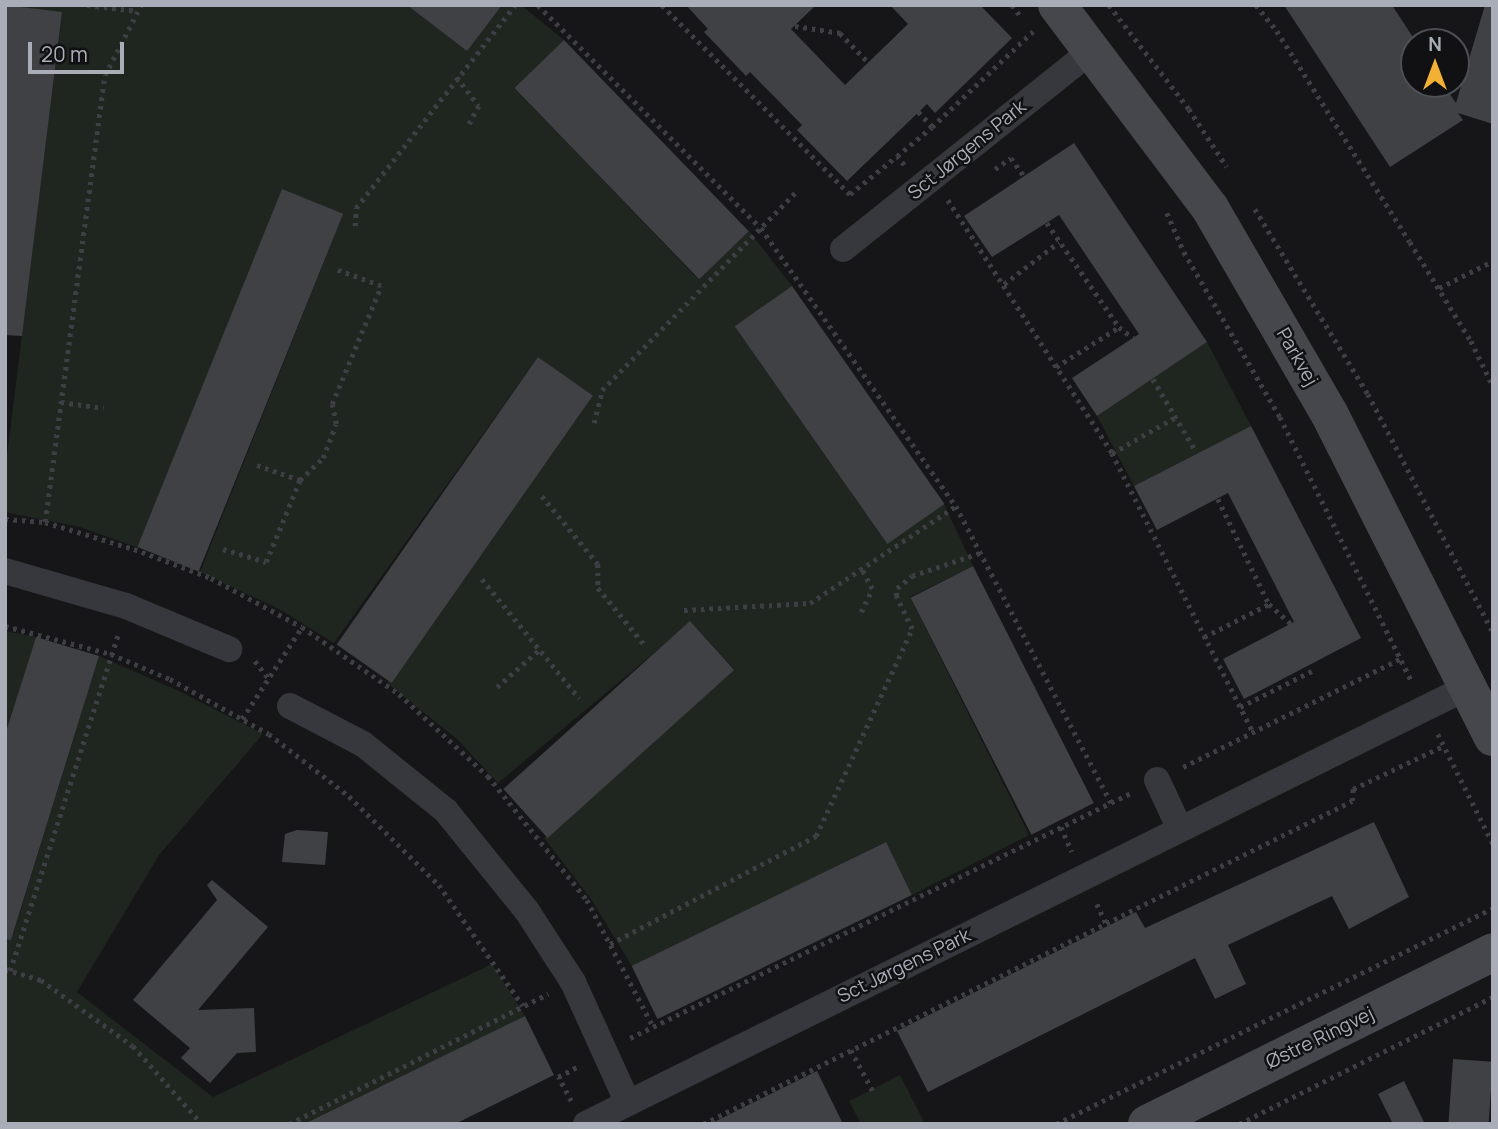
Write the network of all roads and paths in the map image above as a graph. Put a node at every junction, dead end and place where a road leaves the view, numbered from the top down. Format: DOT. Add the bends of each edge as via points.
graph roads {
  1 [pos="88,5"];
  2 [pos="141,5"];
  3 [pos="515,5"];
  4 [pos="662,5"];
  5 [pos="1012,5"];
  6 [pos="1256,5"];
  7 [pos="540,6"];
  8 [pos="138,11"];
  9 [pos="1045,18"];
  10 [pos="795,26"];
  11 [pos="1078,61"];
  12 [pos="868,62"];
  13 [pos="457,77"];
  14 [pos="469,125"];
  15 [pos="932,127"];
  16 [pos="897,156"];
  17 [pos="989,172"];
  18 [pos="1024,176"];
  19 [pos="797,191"];
  20 [pos="958,193"];
  21 [pos="947,200"];
  22 [pos="1163,204"];
  23 [pos="940,206"];
  24 [pos="1047,223"];
  25 [pos="355,226"];
  26 [pos="761,228"];
  27 [pos="1059,242"];
  28 [pos="843,249"];
  29 [pos="1493,261"];
  30 [pos="337,270"];
  31 [pos="1004,284"];
  32 [pos="1439,288"];
  33 [pos="1119,327"];
  34 [pos="1133,338"];
  35 [pos="1056,367"];
  36 [pos="1153,379"];
  37 [pos="1493,386"];
  38 [pos="61,402"];
  39 [pos="104,408"];
  40 [pos="1176,417"];
  41 [pos="594,423"];
  42 [pos="1194,449"];
  43 [pos="1112,453"];
  44 [pos="257,465"];
  45 [pos="300,480"];
  46 [pos="542,496"];
  47 [pos="1218,499"];
  48 [pos="956,506"];
  49 [pos="45,522"];
  50 [pos="223,549"];
  51 [pos="980,553"];
  52 [pos="862,569"];
  53 [pos="5,571"];
  54 [pos="482,579"];
  55 [pos="1269,604"];
  56 [pos="126,606"];
  57 [pos="684,611"];
  58 [pos="861,612"];
  59 [pos="1291,624"];
  60 [pos="5,626"];
  61 [pos="302,627"];
  62 [pos="1204,637"];
  63 [pos="644,644"];
  64 [pos="229,649"];
  65 [pos="539,650"];
  66 [pos="111,654"];
  67 [pos="1400,659"];
  68 [pos="1314,670"];
  69 [pos="267,677"];
  70 [pos="497,687"];
  71 [pos="1466,688"];
  72 [pos="579,698"];
  73 [pos="290,706"];
  74 [pos="1240,707"];
  75 [pos="1425,708"];
  76 [pos="242,719"];
  77 [pos="1253,732"];
  78 [pos="1493,737"];
  79 [pos="1443,746"];
  80 [pos="1157,780"];
  81 [pos="1111,803"];
  82 [pos="1180,829"];
  83 [pos="1493,844"];
  84 [pos="1493,902"];
  85 [pos="1490,908"];
  86 [pos="610,944"];
  87 [pos="1493,952"];
  88 [pos="8,970"];
  89 [pos="573,982"];
  90 [pos="1493,997"];
  91 [pos="523,1006"];
  92 [pos="851,1050"];
  93 [pos="604,1051"];
  94 [pos="874,1093"];
  95 [pos="628,1102"];
  96 [pos="582,1118"];
  97 [pos="202,1124"];
  98 [pos="289,1124"];
  99 [pos="703,1124"];
  100 [pos="1056,1124"];
  101 [pos="1147,1124"];
  102 [pos="1239,1124"];
  1 -- 8 [label="path"];
  2 -- 8 [label="path"];
  3 -- 13 [label="path"];
  4 -- 16 [label="path" via="850,194"];
  5 -- 9 [label="path"];
  6 -- 32 [label="path" via="1277,31"];
  7 -- 26 [label="path"];
  8 -- 38 [label="path" via="105,75"];
  9 -- 11 [label="street, Parkvej"];
  9 -- 11 [label="path"];
  9 -- 15 [label="path"];
  10 -- 12 [label="path" via="839,33"];
  11 -- 28 [label="street, Sct Jørgens Park"];
  11 -- 71 [label="street, Parkvej" via="1210,208 1329,414"];
  13 -- 14 [label="path" via="479,106"];
  13 -- 25 [label="path" via="356,208"];
  17 -- 18 [label="path" via="1011,158"];
  19 -- 26 [label="path"];
  20 -- 21 [label="path"];
  21 -- 23 [label="path"];
  21 -- 31 [label="path"];
  22 -- 67 [label="path" via="1184,253 1280,417"];
  24 -- 27 [label="path"];
  26 -- 41 [label="path" via="603,390"];
  26 -- 48 [label="path"];
  27 -- 31 [label="path"];
  27 -- 33 [label="path"];
  29 -- 32 [label="path"];
  30 -- 45 [label="path" via="381,286 332,404 336,424 323,458"];
  31 -- 35 [label="path"];
  32 -- 37 [label="path"];
  33 -- 34 [label="path"];
  33 -- 35 [label="path"];
  35 -- 43 [label="path"];
  36 -- 40 [label="path"];
  38 -- 39 [label="path"];
  38 -- 49 [label="path"];
  40 -- 42 [label="path"];
  40 -- 43 [label="path"];
  43 -- 62 [label="path"];
  44 -- 45 [label="path"];
  45 -- 50 [label="path" via="266,562"];
  46 -- 63 [label="path" via="598,564 598,588"];
  47 -- 55 [label="path"];
  48 -- 51 [label="path"];
  48 -- 52 [label="path"];
  51 -- 81 [label="path"];
  51 -- 86 [label="path" via="912,576 897,588 912,629 816,835"];
  52 -- 57 [label="path" via="810,604"];
  52 -- 58 [label="path" via="872,589"];
  53 -- 56 [label="street"];
  54 -- 65 [label="path"];
  55 -- 59 [label="path"];
  55 -- 62 [label="path"];
  56 -- 64 [label="street"];
  56 -- 66 [label="path"];
  60 -- 66 [label="path"];
  61 -- 69 [label="path"];
  62 -- 74 [label="path"];
  64 -- 69 [label="path" via="244,647"];
  65 -- 70 [label="path"];
  65 -- 72 [label="path"];
  66 -- 76 [label="path" via="170,679"];
  66 -- 88 [label="path"];
  67 -- 75 [label="path"];
  67 -- 77 [label="path"];
  68 -- 74 [label="path"];
  69 -- 73 [label="path"];
  69 -- 76 [label="path"];
  71 -- 75 [label="street, Sct Jørgens Park"];
  71 -- 78 [label="street, Parkvej"];
  73 -- 89 [label="street" via="363,744 446,811 527,911"];
  74 -- 77 [label="path"];
  75 -- 79 [label="path"];
  75 -- 82 [label="street, Sct Jørgens Park"];
  76 -- 91 [label="path" via="269,734 349,796 394,838 439,885"];
  77 -- 80 [label="path"];
  79 -- 83 [label="path"];
  79 -- 92 [label="path" via="1353,789 1352,801"];
  80 -- 81 [label="path"];
  80 -- 82 [label="street"];
  81 -- 93 [label="path"];
  82 -- 95 [label="street, Sct Jørgens Park"];
  84 -- 85 [label="path"];
  85 -- 100 [label="path"];
  87 -- 101 [label="street, Østre Ringvej"];
  88 -- 97 [label="path" via="41,980 133,1046"];
  89 -- 91 [label="path"];
  89 -- 93 [label="street"];
  90 -- 102 [label="path"];
  91 -- 98 [label="path"];
  92 -- 94 [label="path"];
  92 -- 99 [label="path"];
  93 -- 95 [label="street"];
  93 -- 96 [label="path" via="558,1077"];
  95 -- 96 [label="street, Sct Jørgens Park"];
}
